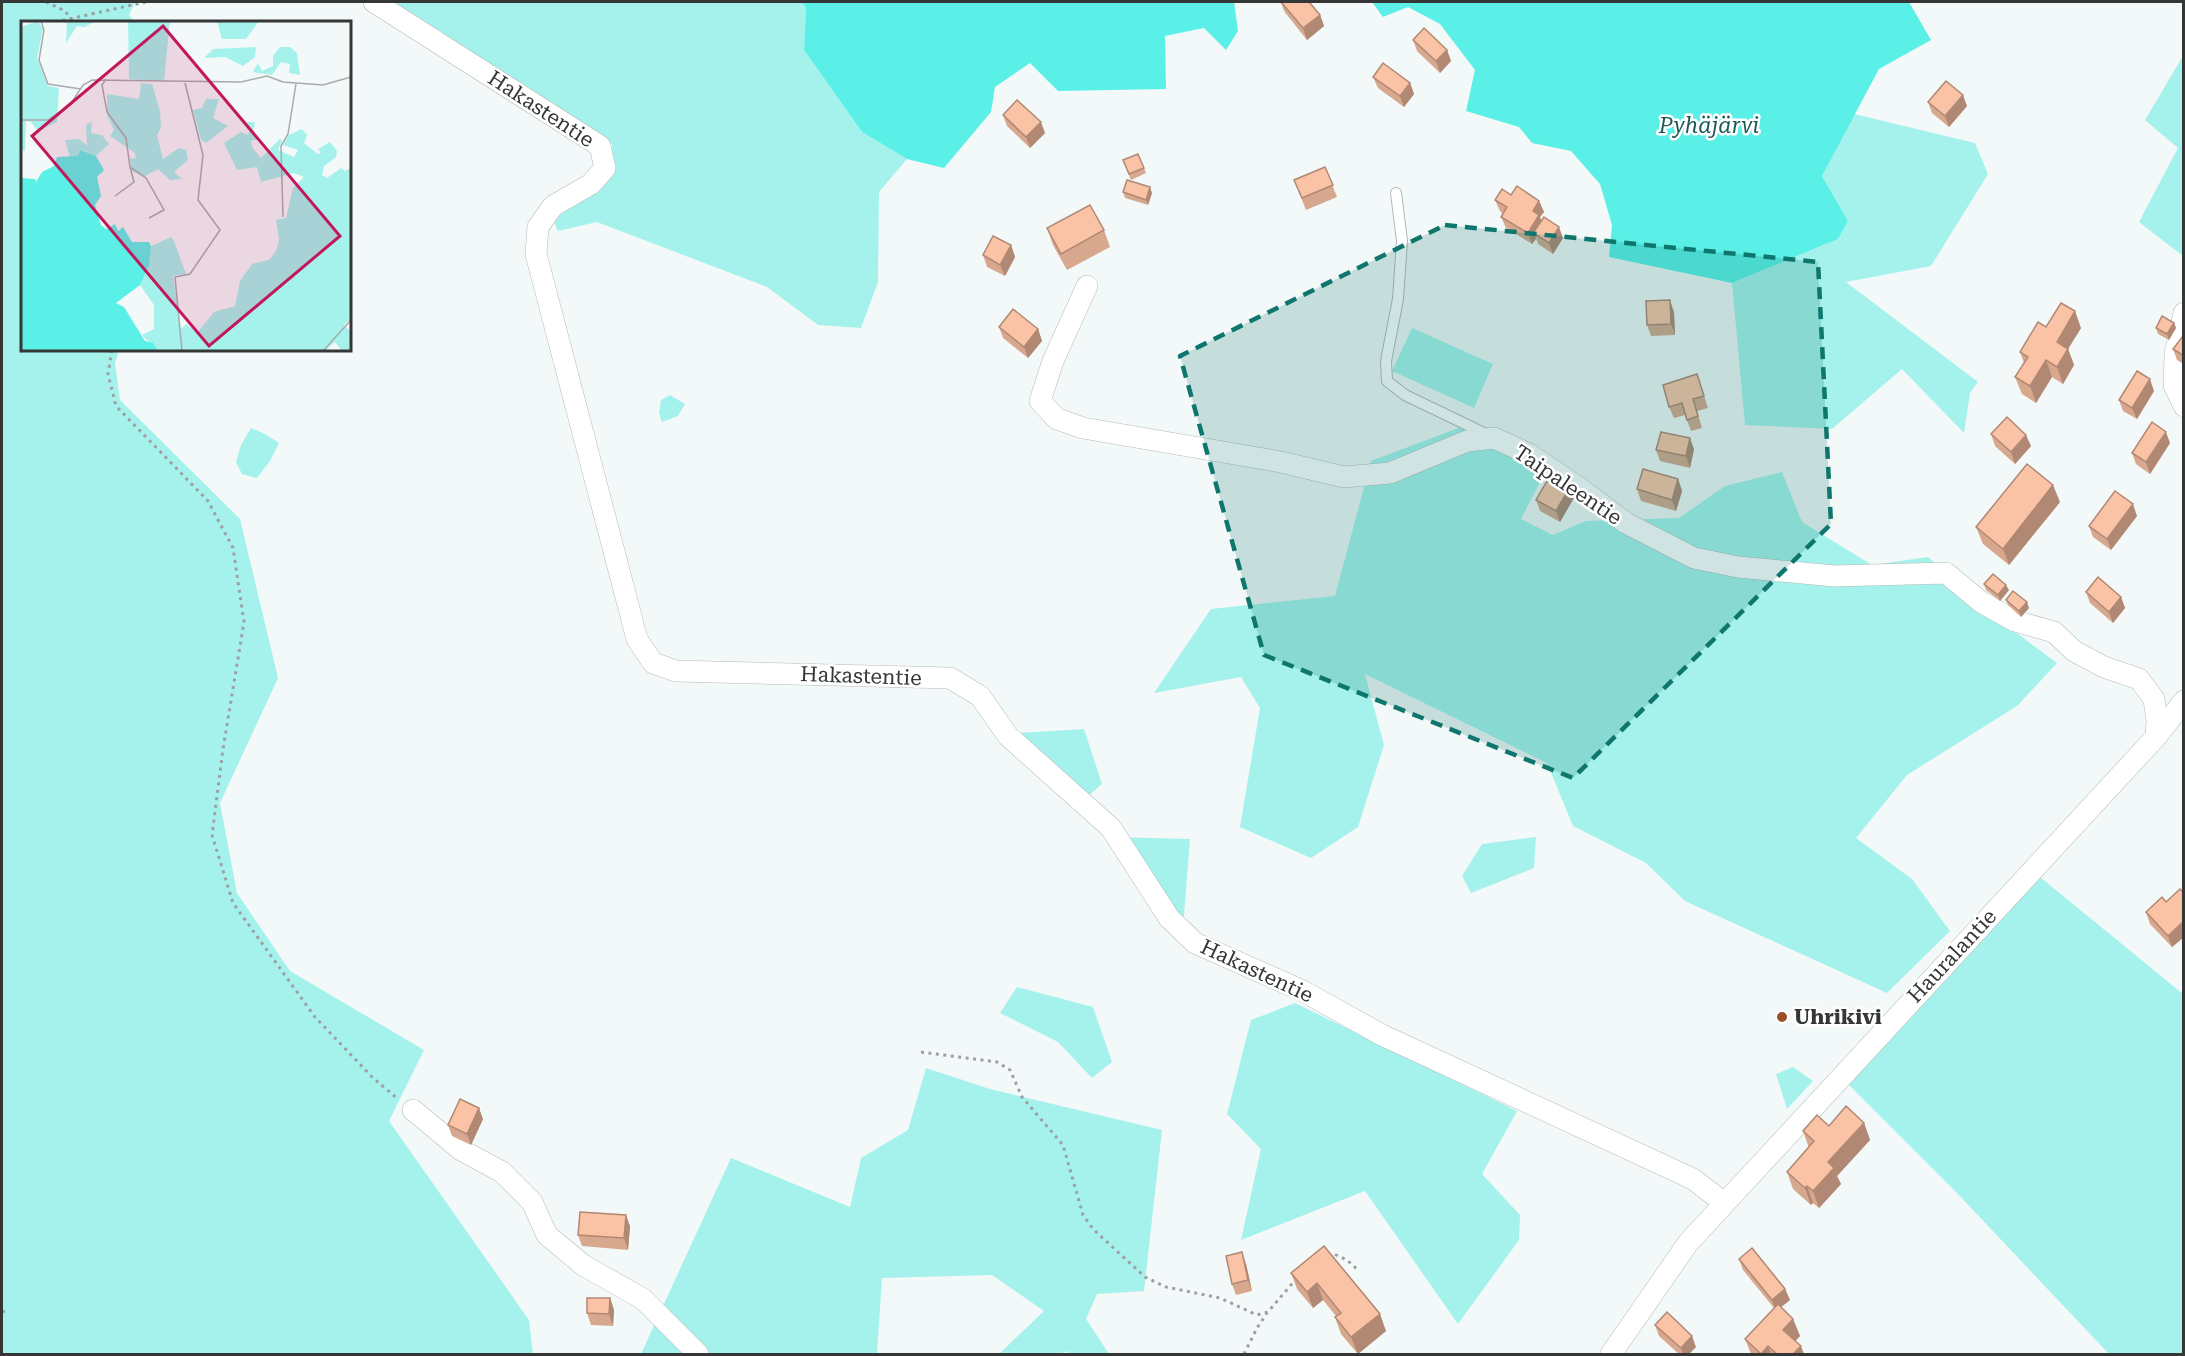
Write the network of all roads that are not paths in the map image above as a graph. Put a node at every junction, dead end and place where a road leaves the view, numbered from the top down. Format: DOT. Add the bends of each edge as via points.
graph roads {
  1 [pos="374,2"];
  2 [pos="1396,193"];
  3 [pos="1087,286"];
  4 [pos="2184,313"];
  5 [pos="2184,406"];
  6 [pos="1494,438"];
  7 [pos="2184,701"];
  8 [pos="2156,736"];
  9 [pos="413,1110"];
  10 [pos="1724,1203"];
  11 [pos="698,1354"];
  12 [pos="1611,1354"];
  1 -- 10 [label="street, Hakastentie" via="600,146 605,168 591,184 553,206 538,227 536,254 637,639 653,663 676,670 950,678 980,696 1008,736 1111,828 1169,918 1195,943 1303,991 1382,1035 1693,1179"];
  2 -- 6 [label="lane" via="1402,241 1398,299 1386,361 1387,381 1405,395"];
  3 -- 6 [label="street, Taipaleentie" via="1053,361 1041,401 1057,419 1083,428 1281,462 1344,477 1390,472 1467,441"];
  4 -- 5 [label="street" via="2175,354 2174,385"];
  6 -- 8 [label="street, Taipaleentie" via="1529,454 1626,524 1694,558 1738,567 1835,576 1946,573 1981,602 2015,621 2054,632 2074,651 2139,679 2154,699"];
  7 -- 8 [label="street, Hauralantie"];
  8 -- 10 [label="street, Hauralantie"];
  9 -- 11 [label="street" via="461,1150 501,1173 532,1202 546,1235 584,1265 643,1299"];
  10 -- 12 [label="street, Hauralantie" via="1688,1243"];
}
